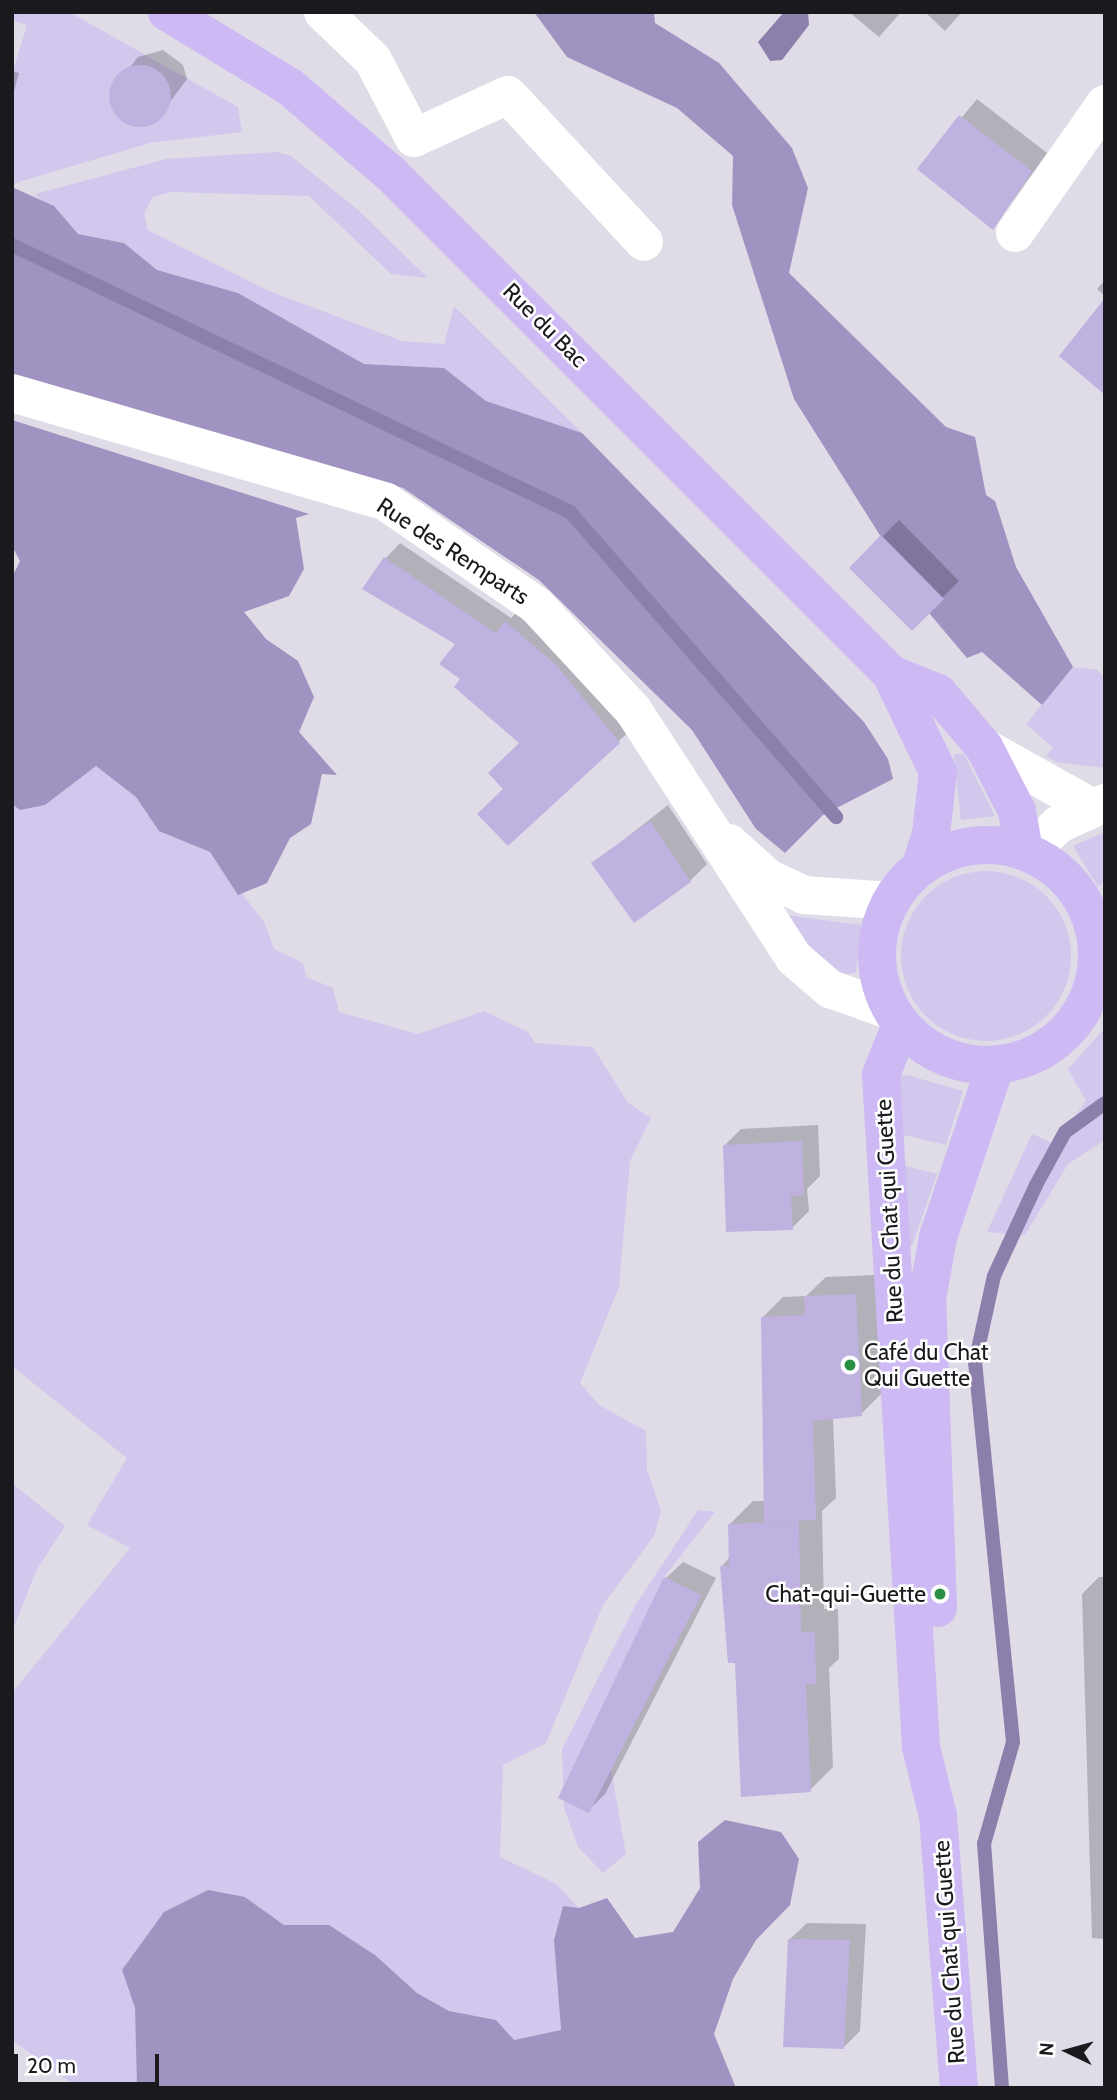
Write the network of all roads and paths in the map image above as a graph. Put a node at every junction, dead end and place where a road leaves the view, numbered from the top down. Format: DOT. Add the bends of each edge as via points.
graph roads {
  1 [pos="167,12"];
  2 [pos="323,12"];
  3 [pos="1105,104"];
  4 [pos="414,138"];
  5 [pos="391,174"];
  6 [pos="1015,233"];
  7 [pos="644,242"];
  8 [pos="12,393"];
  9 [pos="891,674"];
  10 [pos="984,747"];
  11 [pos="1098,805"];
  12 [pos="714,830"];
  13 [pos="1028,848"];
  14 [pos="920,867"];
  15 [pos="891,901"];
  16 [pos="1101,933"];
  17 [pos="896,1019"];
  18 [pos="996,1064"];
  19 [pos="938,1816"];
  20 [pos="959,2088"];
  1 -- 5 [label="main road, Rue du Bac" via="290,87"];
  2 -- 4 [label="street" via="373,60"];
  3 -- 6 [label="street"];
  4 -- 5 [label="street"];
  4 -- 7 [label="street" via="508,95"];
  5 -- 9 [label="main road, Rue du Bac"];
  8 -- 12 [label="street, Rue des Remparts" via="386,502 536,605 633,710"];
  9 -- 10 [label="main road" via="938,693"];
  9 -- 14 [label="main road" via="937,772 931,834"];
  10 -- 11 [label="street"];
  10 -- 13 [label="main road" via="1017,811"];
  11 -- 13 [label="street" via="1059,824"];
  12 -- 15 [label="street, Rue des Remparts" via="768,878 804,895"];
  12 -- 17 [label="street, Rue des Remparts" via="745,892 793,958 830,989"];
  13 -- 14 [label="main road" via="988,842 952,849"];
  13 -- 16 [label="main road" via="1064,877"];
  14 -- 15 [label="main road"];
  15 -- 17 [label="main road" via="879,937 879,975"];
  16 -- 18 [label="main road" via="1087,999 1062,1040 1031,1058"];
  17 -- 18 [label="main road" via="934,1054 965,1066"];
  17 -- 19 [label="main road, Rue du Chat qui Guette" via="881,1075 920,1747"];
  18 -- 19 [label="main road, Rue du Chat qui Guette" via="937,1237 927,1299 944,1744"];
  19 -- 20 [label="main road, Rue du Chat qui Guette"];
}
